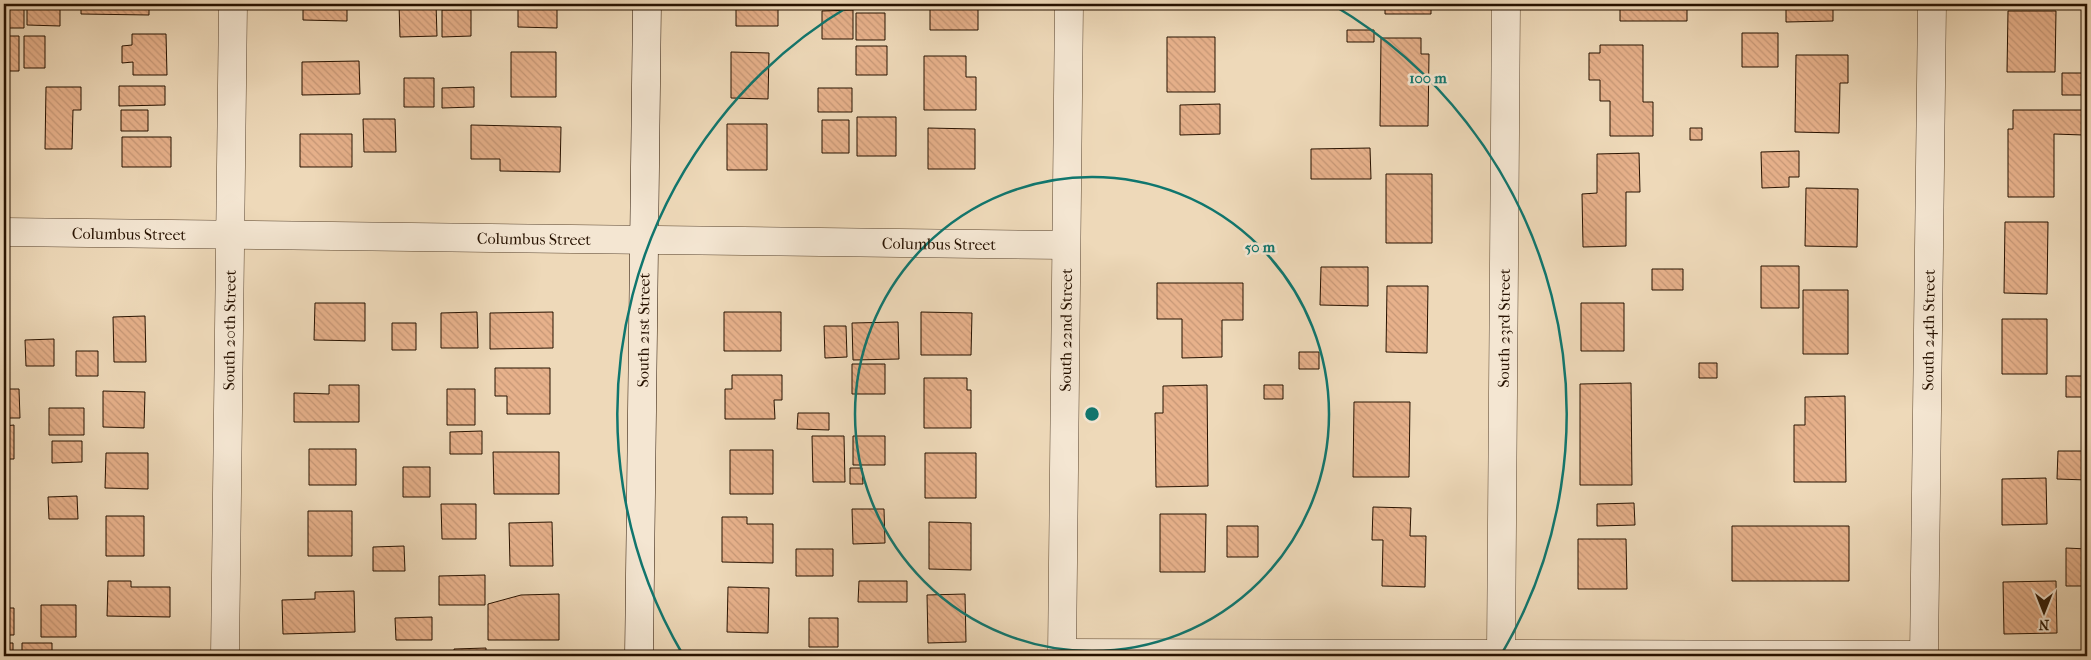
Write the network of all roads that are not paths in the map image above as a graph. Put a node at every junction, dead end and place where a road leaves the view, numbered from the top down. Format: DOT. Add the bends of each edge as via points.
graph roads {
  1 [pos="233,4"];
  2 [pos="647,4"];
  3 [pos="1068,4"];
  4 [pos="1506,4"];
  5 [pos="1932,4"];
  6 [pos="4,232"];
  7 [pos="230,236"];
  8 [pos="644,238"];
  9 [pos="1065,245"];
  10 [pos="1501,653"];
  11 [pos="1062,654"];
  12 [pos="226,656"];
  13 [pos="639,656"];
  14 [pos="1924,656"];
  1 -- 7 [label="street, South 20th Street"];
  2 -- 8 [label="street, South 21st Street"];
  3 -- 9 [label="street, South 22nd Street"];
  4 -- 10 [label="street, South 23rd Street"];
  5 -- 14 [label="street, South 24th Street"];
  6 -- 7 [label="street, Columbus Street"];
  7 -- 8 [label="street, Columbus Street"];
  7 -- 12 [label="street, South 20th Street"];
  8 -- 9 [label="street, Columbus Street"];
  8 -- 13 [label="street, South 21st Street"];
  9 -- 11 [label="street, South 22nd Street"];
  10 -- 11 [label="street"];
  10 -- 14 [label="street"];
}
